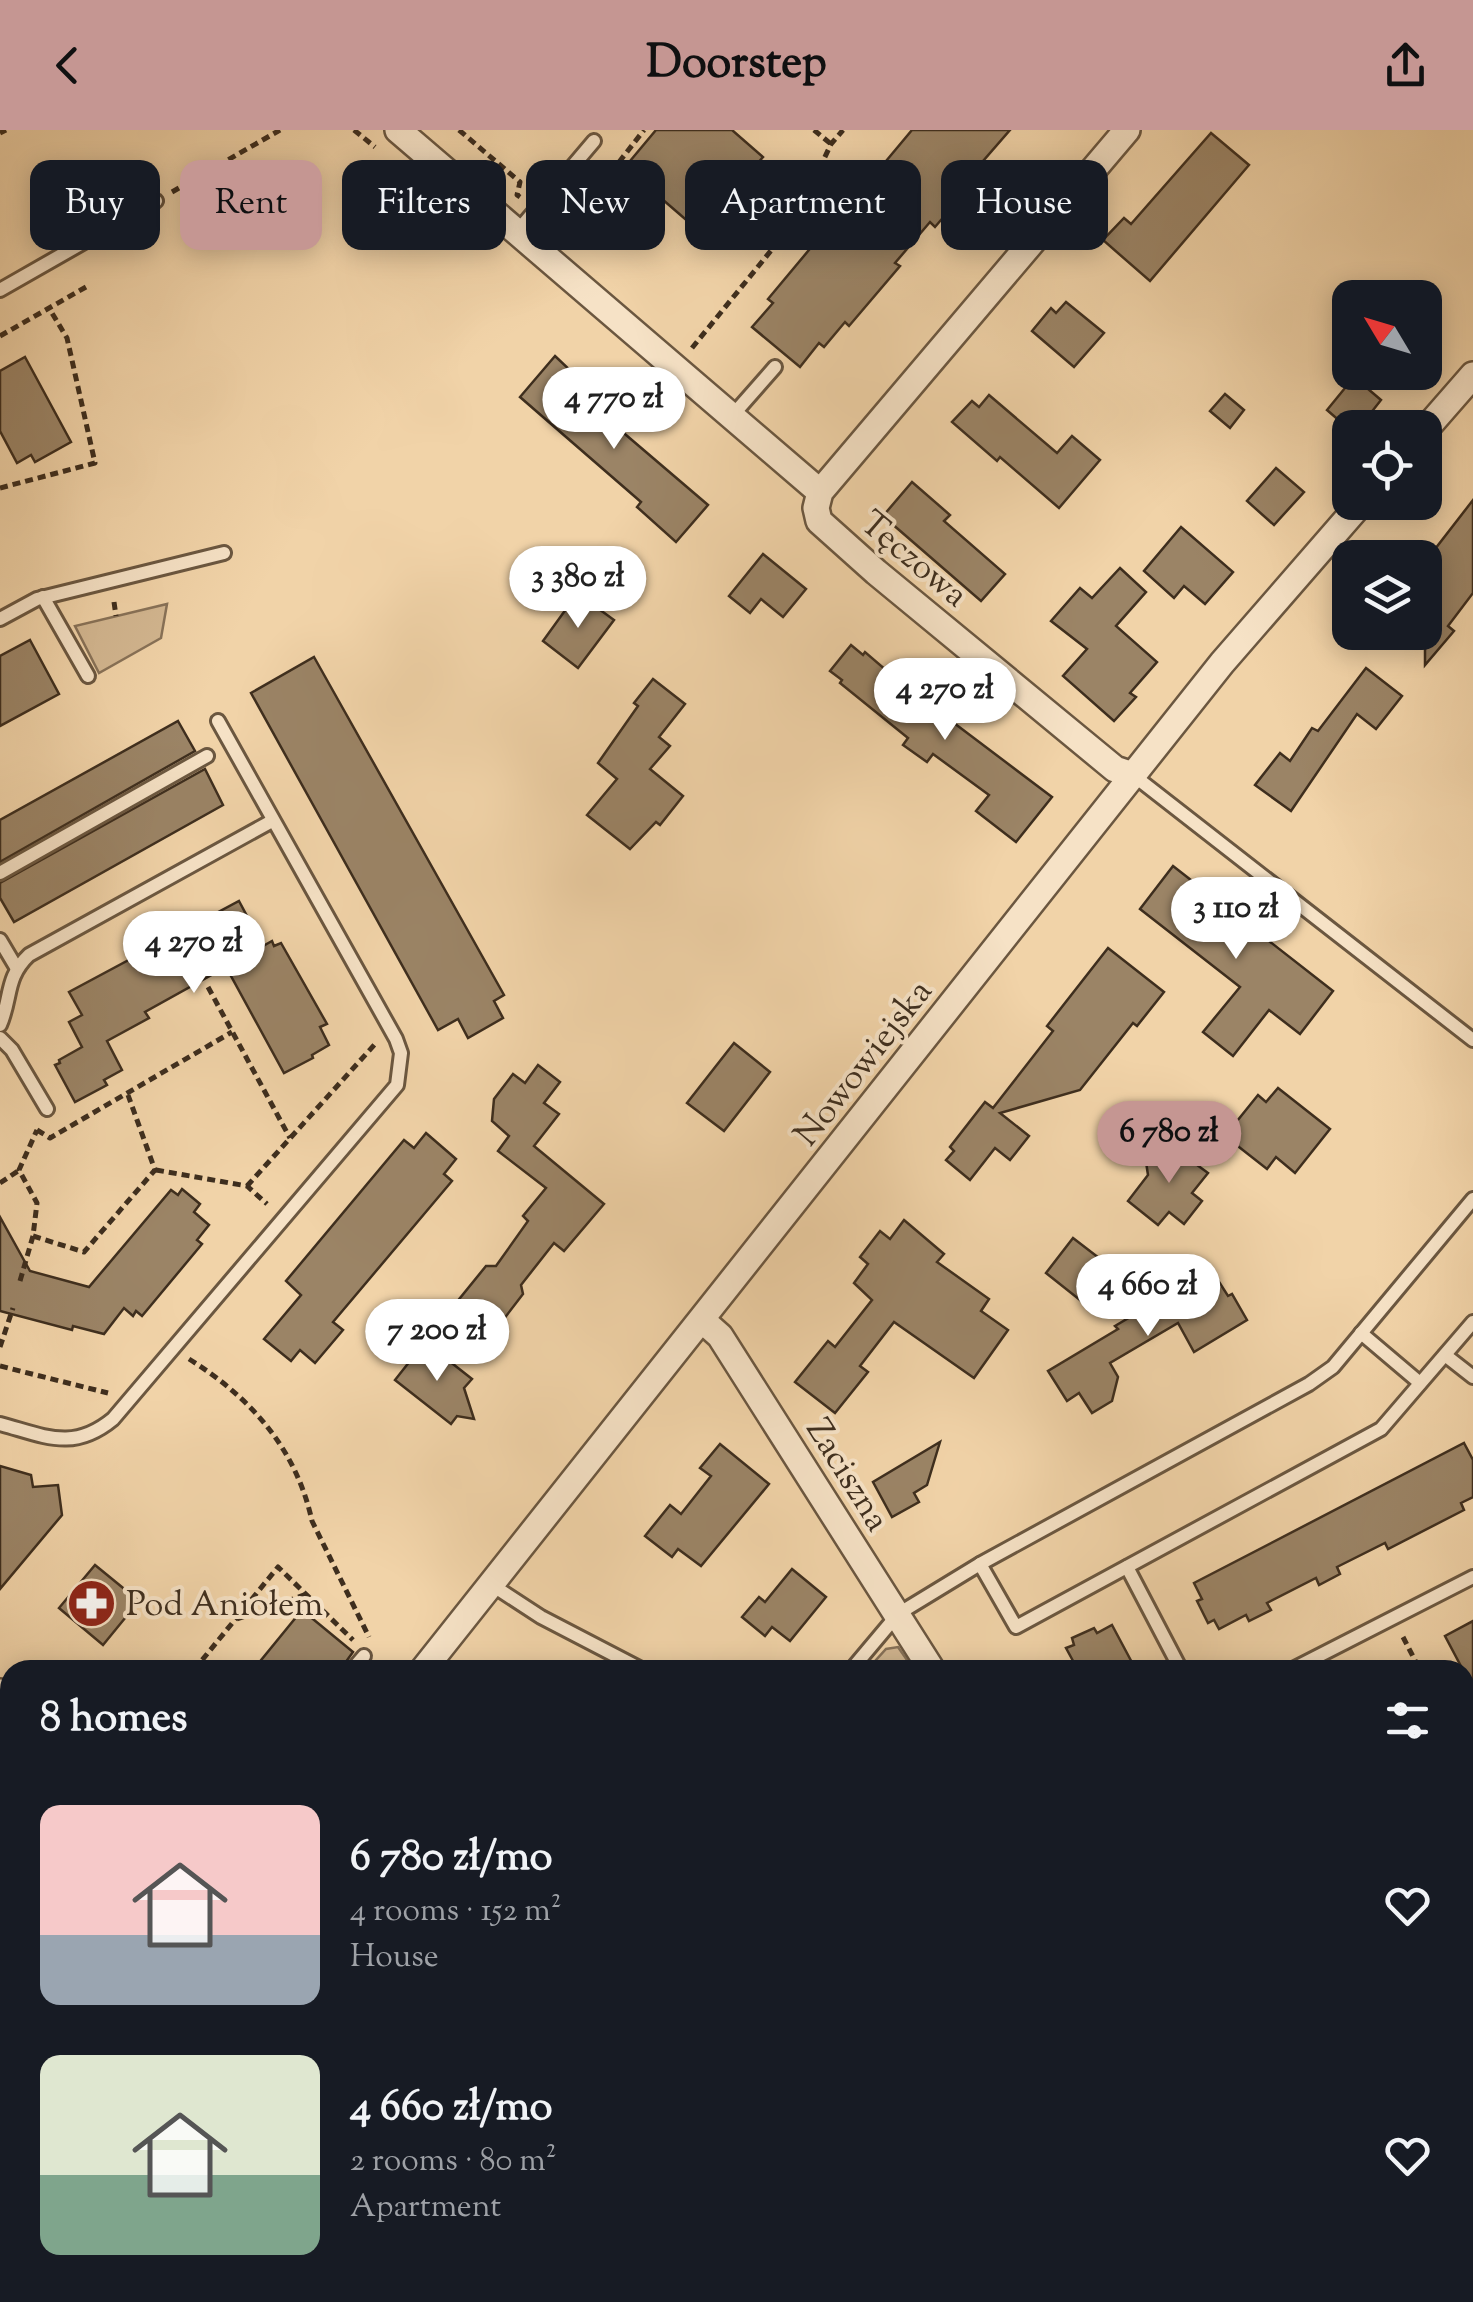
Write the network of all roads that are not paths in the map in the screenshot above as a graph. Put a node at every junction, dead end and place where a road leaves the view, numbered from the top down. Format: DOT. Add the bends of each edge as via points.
graph roads {
  1 [pos="398,130"];
  2 [pos="1123,131"];
  3 [pos="594,141"];
  4 [pos="516,233"];
  5 [pos="70,250"];
  6 [pos="0,290"];
  7 [pos="775,367"];
  8 [pos="1470,383"];
  9 [pos="1442,412"];
  10 [pos="732,416"];
  11 [pos="820,492"];
  12 [pos="1346,520"];
  13 [pos="224,554"];
  14 [pos="43,597"];
  15 [pos="0,619"];
  16 [pos="88,676"];
  17 [pos="218,721"];
  18 [pos="207,756"];
  19 [pos="1132,775"];
  20 [pos="272,822"];
  21 [pos="0,874"];
  22 [pos="0,940"];
  23 [pos="16,967"];
  24 [pos="0,1024"];
  25 [pos="0,1038"];
  26 [pos="1473,1040"];
  27 [pos="47,1109"];
  28 [pos="1473,1199"];
  29 [pos="702,1320"];
  30 [pos="1473,1322"];
  31 [pos="1361,1333"];
  32 [pos="1445,1354"];
  33 [pos="1473,1377"];
  34 [pos="1420,1383"];
  35 [pos="0,1424"];
  36 [pos="980,1564"];
  37 [pos="1127,1567"];
  38 [pos="1473,1577"];
  39 [pos="492,1586"];
  40 [pos="898,1614"];
  41 [pos="370,1654"];
  42 [pos="363,1660"];
  43 [pos="431,1660"];
  44 [pos="624,1660"];
  45 [pos="859,1660"];
  46 [pos="926,1660"];
  47 [pos="1176,1660"];
  48 [pos="1311,1660"];
  1 -- 4 [label="street"];
  2 -- 11 [label="street"];
  3 -- 4 [label="lane"];
  4 -- 10 [label="street"];
  5 -- 6 [label="lane"];
  7 -- 10 [label="lane"];
  8 -- 9 [label="street"];
  10 -- 11 [label="street"];
  11 -- 19 [label="street, Tęczowa" via="819,521 1115,769"];
  12 -- 19 [label="street, Nowowiejska"];
  13 -- 14 [label="lane"];
  14 -- 15 [label="lane"];
  14 -- 16 [label="lane"];
  17 -- 20 [label="lane"];
  18 -- 21 [label="lane"];
  19 -- 26 [label="lane"];
  19 -- 29 [label="street, Nowowiejska"];
  20 -- 23 [label="lane"];
  20 -- 35 [label="lane" via="390,1028 401,1053 397,1084 98,1431 72,1441"];
  22 -- 23 [label="lane"];
  23 -- 24 [label="lane"];
  25 -- 27 [label="lane"];
  28 -- 31 [label="lane"];
  29 -- 39 [label="street, Nowowiejska"];
  29 -- 40 [label="street, Zaciszna" via="720,1336"];
  30 -- 32 [label="lane"];
  31 -- 34 [label="lane"];
  31 -- 36 [label="lane" via="1309,1384"];
  32 -- 33 [label="lane"];
  32 -- 34 [label="lane"];
  34 -- 37 [label="lane" via="1381,1429"];
  36 -- 37 [label="lane" via="1016,1628"];
  36 -- 40 [label="lane"];
  37 -- 47 [label="lane"];
  38 -- 48 [label="lane"];
  39 -- 43 [label="street, Nowowiejska"];
  39 -- 44 [label="lane"];
  40 -- 45 [label="lane"];
  40 -- 46 [label="street, Zaciszna"];
  41 -- 42 [label="lane"];
}
